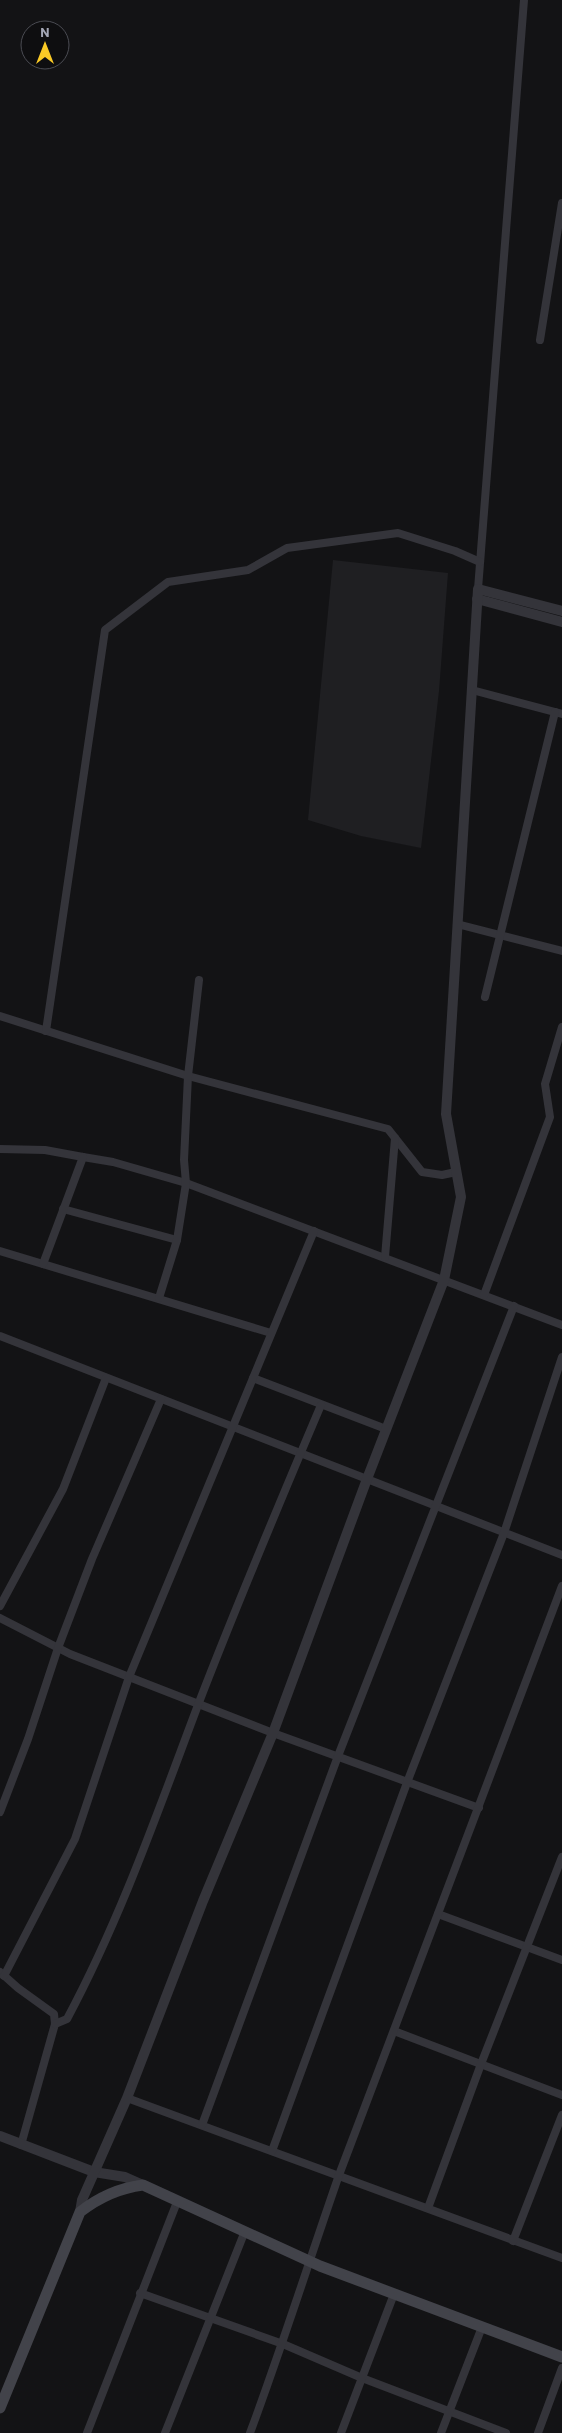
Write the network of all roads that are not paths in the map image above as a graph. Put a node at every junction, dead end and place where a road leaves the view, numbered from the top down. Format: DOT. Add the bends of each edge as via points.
graph roads {
  1 [pos="524,0"];
  2 [pos="562,203"];
  3 [pos="540,340"];
  4 [pos="480,562"];
  5 [pos="477,594"];
  6 [pos="562,611"];
  7 [pos="562,622"];
  8 [pos="472,690"];
  9 [pos="559,713"];
  10 [pos="457,924"];
  11 [pos="500,935"];
  12 [pos="562,951"];
  13 [pos="199,980"];
  14 [pos="485,997"];
  15 [pos="0,1016"];
  16 [pos="562,1028"];
  17 [pos="46,1031"];
  18 [pos="188,1076"];
  19 [pos="395,1138"];
  20 [pos="0,1149"];
  21 [pos="83,1157"];
  22 [pos="456,1172"];
  23 [pos="186,1183"];
  24 [pos="63,1209"];
  25 [pos="314,1232"];
  26 [pos="177,1240"];
  27 [pos="0,1251"];
  28 [pos="385,1257"];
  29 [pos="43,1264"];
  30 [pos="444,1280"];
  31 [pos="484,1295"];
  32 [pos="159,1298"];
  33 [pos="514,1306"];
  34 [pos="562,1325"];
  35 [pos="271,1333"];
  36 [pos="0,1336"];
  37 [pos="562,1357"];
  38 [pos="106,1378"];
  39 [pos="253,1378"];
  40 [pos="162,1399"];
  41 [pos="322,1405"];
  42 [pos="232,1427"];
  43 [pos="386,1429"];
  44 [pos="301,1453"];
  45 [pos="367,1479"];
  46 [pos="435,1505"];
  47 [pos="504,1533"];
  48 [pos="562,1555"];
  49 [pos="562,1586"];
  50 [pos="0,1606"];
  51 [pos="0,1618"];
  52 [pos="58,1648"];
  53 [pos="129,1677"];
  54 [pos="199,1704"];
  55 [pos="272,1733"];
  56 [pos="338,1756"];
  57 [pos="408,1780"];
  58 [pos="479,1808"];
  59 [pos="0,1812"];
  60 [pos="562,1857"];
  61 [pos="438,1914"];
  62 [pos="527,1947"];
  63 [pos="562,1960"];
  64 [pos="2,1974"];
  65 [pos="55,2024"];
  66 [pos="394,2031"];
  67 [pos="481,2064"];
  68 [pos="562,2095"];
  69 [pos="127,2098"];
  70 [pos="562,2115"];
  71 [pos="202,2125"];
  72 [pos="0,2136"];
  73 [pos="21,2145"];
  74 [pos="272,2150"];
  75 [pos="94,2172"];
  76 [pos="340,2174"];
  77 [pos="143,2185"];
  78 [pos="177,2202"];
  79 [pos="428,2208"];
  80 [pos="80,2212"];
  81 [pos="245,2231"];
  82 [pos="513,2241"];
  83 [pos="562,2258"];
  84 [pos="309,2261"];
  85 [pos="140,2293"];
  86 [pos="394,2294"];
  87 [pos="210,2318"];
  88 [pos="482,2327"];
  89 [pos="283,2344"];
  90 [pos="562,2357"];
  91 [pos="562,2368"];
  92 [pos="362,2378"];
  93 [pos="4,2387"];
  94 [pos="0,2408"];
  95 [pos="449,2411"];
  96 [pos="87,2433"];
  97 [pos="165,2433"];
  98 [pos="250,2433"];
  99 [pos="341,2433"];
  100 [pos="441,2433"];
  101 [pos="506,2433"];
  102 [pos="538,2433"];
  1 -- 4 [label="street"];
  2 -- 3 [label="street"];
  4 -- 5 [label="street"];
  4 -- 17 [label="street" via="398,533 287,548 248,570 168,582 105,630"];
  5 -- 6 [label="street"];
  5 -- 7 [label="street"];
  5 -- 8 [label="street"];
  8 -- 9 [label="street"];
  8 -- 10 [label="street"];
  9 -- 11 [label="street"];
  10 -- 11 [label="street"];
  10 -- 22 [label="street" via="446,1114"];
  11 -- 12 [label="street"];
  11 -- 14 [label="street"];
  13 -- 18 [label="street"];
  15 -- 17 [label="street"];
  16 -- 31 [label="street" via="545,1084 550,1116"];
  17 -- 18 [label="street"];
  18 -- 19 [label="street" via="388,1129"];
  18 -- 23 [label="street"];
  19 -- 22 [label="street" via="422,1172 442,1175"];
  19 -- 28 [label="street"];
  20 -- 21 [label="street" via="45,1150"];
  21 -- 23 [label="street"];
  21 -- 24 [label="street"];
  22 -- 30 [label="street" via="461,1197"];
  23 -- 25 [label="street"];
  23 -- 26 [label="street"];
  24 -- 26 [label="street"];
  24 -- 29 [label="street"];
  25 -- 28 [label="street"];
  25 -- 35 [label="street"];
  26 -- 32 [label="street"];
  27 -- 29 [label="street"];
  28 -- 30 [label="street"];
  29 -- 32 [label="street"];
  30 -- 31 [label="street"];
  30 -- 43 [label="street"];
  31 -- 33 [label="street"];
  32 -- 35 [label="street"];
  33 -- 34 [label="street"];
  33 -- 46 [label="street"];
  35 -- 39 [label="street"];
  36 -- 38 [label="street"];
  37 -- 47 [label="street"];
  38 -- 40 [label="street"];
  38 -- 50 [label="street" via="63,1489"];
  39 -- 41 [label="street"];
  39 -- 42 [label="street"];
  40 -- 42 [label="street"];
  40 -- 52 [label="street" via="92,1559"];
  41 -- 43 [label="street"];
  41 -- 44 [label="street"];
  42 -- 44 [label="street"];
  42 -- 53 [label="street"];
  43 -- 45 [label="street"];
  44 -- 45 [label="street"];
  44 -- 54 [label="street"];
  45 -- 46 [label="street"];
  45 -- 55 [label="street"];
  46 -- 47 [label="street"];
  46 -- 56 [label="street"];
  47 -- 48 [label="street"];
  47 -- 57 [label="street"];
  49 -- 58 [label="street"];
  51 -- 52 [label="street"];
  52 -- 53 [label="street"];
  52 -- 59 [label="street"];
  53 -- 54 [label="street"];
  53 -- 64 [label="street" via="75,1838"];
  54 -- 55 [label="street"];
  54 -- 65 [label="street" via="134,1876 88,1980 67,2019"];
  55 -- 56 [label="street"];
  55 -- 69 [label="street"];
  56 -- 57 [label="street"];
  56 -- 71 [label="street"];
  57 -- 58 [label="street"];
  57 -- 74 [label="street"];
  58 -- 61 [label="street"];
  60 -- 62 [label="street"];
  61 -- 62 [label="street"];
  61 -- 66 [label="street"];
  62 -- 63 [label="street"];
  62 -- 67 [label="street"];
  64 -- 65 [label="street" via="54,2014"];
  65 -- 73 [label="street"];
  66 -- 67 [label="street"];
  66 -- 76 [label="street"];
  67 -- 68 [label="street"];
  67 -- 79 [label="street"];
  69 -- 71 [label="street"];
  69 -- 75 [label="street"];
  70 -- 82 [label="street"];
  71 -- 74 [label="street"];
  72 -- 73 [label="street"];
  73 -- 75 [label="street"];
  74 -- 76 [label="street"];
  75 -- 77 [label="street" via="125,2177"];
  75 -- 80 [label="street"];
  76 -- 79 [label="street"];
  76 -- 84 [label="street"];
  77 -- 78 [label="main road"];
  77 -- 80 [label="main road" via="96,2199"];
  78 -- 81 [label="main road"];
  78 -- 85 [label="street"];
  79 -- 82 [label="street"];
  80 -- 93 [label="main road"];
  81 -- 84 [label="main road"];
  81 -- 87 [label="street"];
  82 -- 83 [label="street"];
  84 -- 86 [label="main road"];
  84 -- 89 [label="street"];
  85 -- 87 [label="street"];
  85 -- 96 [label="street"];
  86 -- 88 [label="main road"];
  86 -- 92 [label="street"];
  87 -- 89 [label="street"];
  87 -- 97 [label="street"];
  88 -- 90 [label="main road"];
  88 -- 95 [label="street"];
  89 -- 92 [label="street"];
  89 -- 98 [label="street"];
  91 -- 102 [label="street"];
  92 -- 95 [label="street"];
  92 -- 99 [label="street"];
  93 -- 94 [label="main road"];
  95 -- 100 [label="street"];
  95 -- 101 [label="street"];
}
